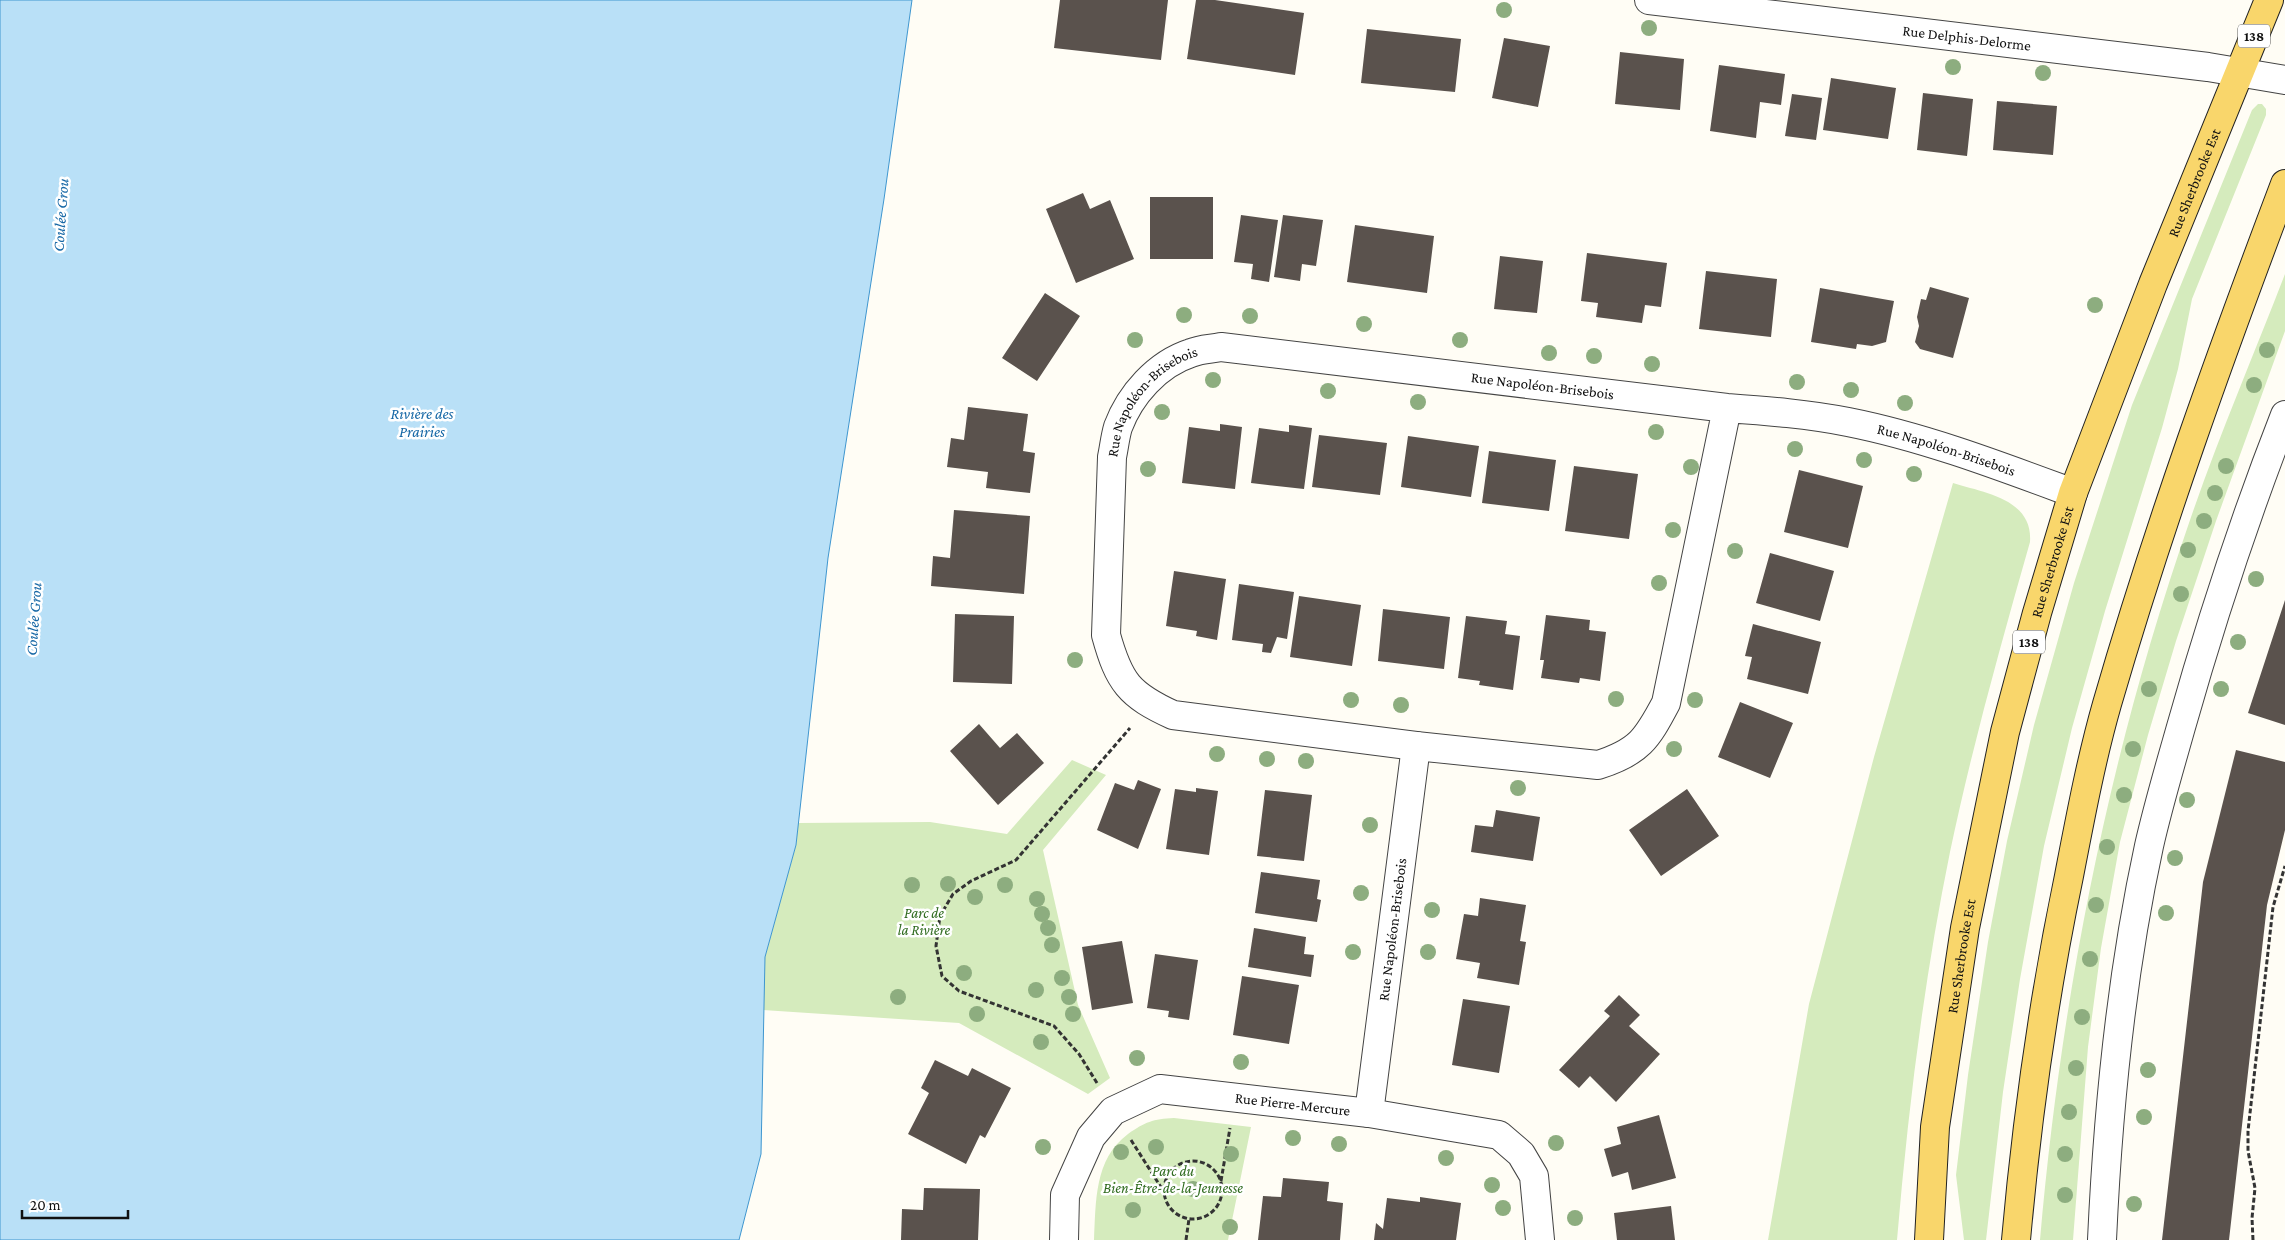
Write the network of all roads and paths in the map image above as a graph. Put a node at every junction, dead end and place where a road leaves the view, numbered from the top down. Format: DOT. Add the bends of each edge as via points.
graph roads {
  1 [pos="1649,0"];
  2 [pos="2269,0"];
  3 [pos="1762,6"];
  4 [pos="2239,72"];
  5 [pos="2285,80"];
  6 [pos="2285,184"];
  7 [pos="1727,408"];
  8 [pos="2285,415"];
  9 [pos="2072,493"];
  10 [pos="1150,705"];
  11 [pos="1416,746"];
  12 [pos="2285,866"];
  13 [pos="1235,1098"];
  14 [pos="1113,1111"];
  15 [pos="1370,1113"];
  16 [pos="1221,1181"];
  17 [pos="1164,1192"];
  18 [pos="1189,1219"];
  19 [pos="1064,1240"];
  20 [pos="1186,1240"];
  21 [pos="1540,1240"];
  22 [pos="1928,1240"];
  23 [pos="2016,1240"];
  24 [pos="2102,1240"];
  25 [pos="2253,1240"];
  1 -- 3 [label="street, Rue Delphis-Delorme"];
  2 -- 4 [label="main road, Rue Sherbrooke Est / 138"];
  3 -- 4 [label="street, Rue Delphis-Delorme"];
  4 -- 5 [label="street, Rue Delphis-Delorme"];
  4 -- 9 [label="main road, Rue Sherbrooke Est / 138"];
  6 -- 23 [label="main road" via="2170,500 2106,707 2080,820 2043,1015 2023,1156"];
  7 -- 9 [label="street, Rue Napoléon-Brisebois" via="1788,412 1849,422 1942,448"];
  7 -- 10 [label="street, Rue Napoléon-Brisebois" via="1221,347 1190,353 1162,368 1128,405 1118,429 1112,458 1106,635 1113,662 1125,685"];
  7 -- 11 [label="street, Rue Napoléon-Brisebois" via="1666,703 1640,745 1622,757 1598,765"];
  8 -- 24 [label="street" via="2226,577 2150,845 2127,964 2118,1037"];
  9 -- 22 [label="main road, Rue Sherbrooke Est / 138" via="2005,732 1965,928 1935,1127"];
  10 -- 11 [label="street, Rue Napoléon-Brisebois" via="1173,715"];
  10 -- 14 [label="path" via="1016,860 971,881 953,894 940,916 936,946 942,976 959,991 1054,1026 1079,1054"];
  11 -- 15 [label="street, Rue Napoléon-Brisebois"];
  12 -- 25 [label="path" via="2274,907 2248,1131 2255,1188"];
  13 -- 14 [label="street, Rue Pierre-Mercure" via="1160,1089"];
  13 -- 15 [label="street, Rue Pierre-Mercure"];
  13 -- 16 [label="path"];
  14 -- 17 [label="path"];
  14 -- 19 [label="street, Rue Pierre-Mercure" via="1091,1137 1065,1195"];
  15 -- 21 [label="street, Rue Pierre-Mercure" via="1499,1135 1520,1154 1534,1176"];
  16 -- 17 [label="path" via="1209,1165 1190,1160 1172,1169"];
  16 -- 18 [label="path" via="1223,1190 1217,1208 1201,1218"];
  17 -- 18 [label="path" via="1174,1213"];
  18 -- 20 [label="path"];
}
